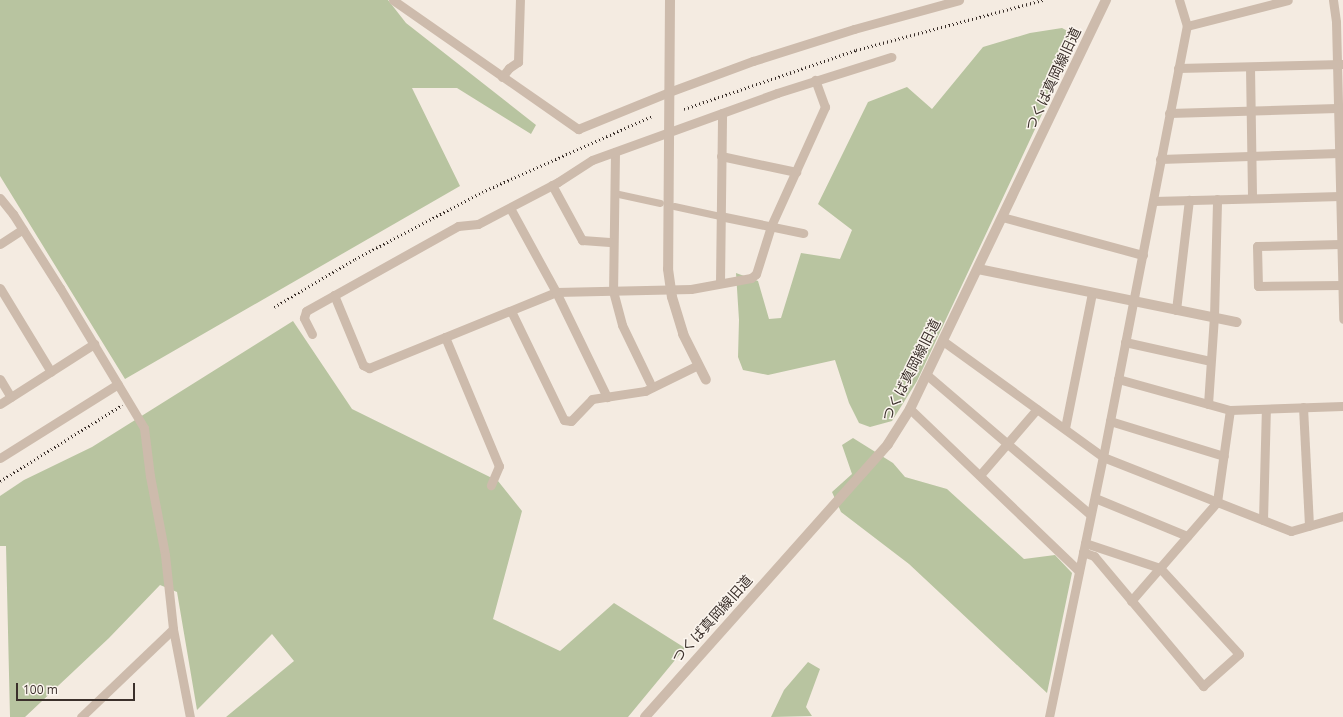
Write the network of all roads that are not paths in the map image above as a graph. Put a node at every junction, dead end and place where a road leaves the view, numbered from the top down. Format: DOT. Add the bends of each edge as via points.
graph roads {
  1 [pos="393,0"];
  2 [pos="520,0"];
  3 [pos="670,0"];
  4 [pos="959,0"];
  5 [pos="1106,0"];
  6 [pos="1179,0"];
  7 [pos="1288,0"];
  8 [pos="1333,0"];
  9 [pos="1339,22"];
  10 [pos="1187,26"];
  11 [pos="891,57"];
  12 [pos="1340,64"];
  13 [pos="1250,66"];
  14 [pos="1178,68"];
  15 [pos="502,77"];
  16 [pos="815,80"];
  17 [pos="668,92"];
  18 [pos="1339,103"];
  19 [pos="1251,110"];
  20 [pos="722,112"];
  21 [pos="1169,113"];
  22 [pos="668,132"];
  23 [pos="615,152"];
  24 [pos="1338,153"];
  25 [pos="721,156"];
  26 [pos="1252,156"];
  27 [pos="1160,159"];
  28 [pos="796,172"];
  29 [pos="1341,176"];
  30 [pos="552,185"];
  31 [pos="614,193"];
  32 [pos="1340,196"];
  33 [pos="0,198"];
  34 [pos="1252,198"];
  35 [pos="1217,199"];
  36 [pos="1189,200"];
  37 [pos="1153,201"];
  38 [pos="660,203"];
  39 [pos="674,206"];
  40 [pos="510,208"];
  41 [pos="720,216"];
  42 [pos="1002,217"];
  43 [pos="771,226"];
  44 [pos="22,229"];
  45 [pos="803,233"];
  46 [pos="613,242"];
  47 [pos="0,244"];
  48 [pos="1341,244"];
  49 [pos="1143,255"];
  50 [pos="1342,256"];
  51 [pos="978,269"];
  52 [pos="720,283"];
  53 [pos="1342,285"];
  54 [pos="0,288"];
  55 [pos="670,289"];
  56 [pos="613,291"];
  57 [pos="556,292"];
  58 [pos="1092,292"];
  59 [pos="334,295"];
  60 [pos="1132,302"];
  61 [pos="511,310"];
  62 [pos="1176,310"];
  63 [pos="1214,317"];
  64 [pos="1343,319"];
  65 [pos="1237,322"];
  66 [pos="312,334"];
  67 [pos="445,337"];
  68 [pos="943,341"];
  69 [pos="1125,342"];
  70 [pos="94,344"];
  71 [pos="1210,361"];
  72 [pos="698,365"];
  73 [pos="51,372"];
  74 [pos="926,375"];
  75 [pos="0,379"];
  76 [pos="1118,379"];
  77 [pos="706,380"];
  78 [pos="650,383"];
  79 [pos="118,384"];
  80 [pos="11,397"];
  81 [pos="607,397"];
  82 [pos="0,404"];
  83 [pos="1208,404"];
  84 [pos="1343,406"];
  85 [pos="1303,407"];
  86 [pos="910,409"];
  87 [pos="1037,409"];
  88 [pos="1266,409"];
  89 [pos="1230,410"];
  90 [pos="1110,422"];
  91 [pos="1065,428"];
  92 [pos="1008,443"];
  93 [pos="1224,456"];
  94 [pos="1103,457"];
  95 [pos="0,458"];
  96 [pos="980,475"];
  97 [pos="491,485"];
  98 [pos="1095,498"];
  99 [pos="1218,502"];
  100 [pos="1090,514"];
  101 [pos="1343,516"];
  102 [pos="1263,520"];
  103 [pos="1309,526"];
  104 [pos="1187,536"];
  105 [pos="1084,548"];
  106 [pos="1160,568"];
  107 [pos="1079,571"];
  108 [pos="1131,601"];
  109 [pos="173,630"];
  110 [pos="81,717"];
  111 [pos="190,717"];
  112 [pos="645,717"];
  113 [pos="1049,717"];
  1 -- 15 [label="street"];
  2 -- 15 [label="street" via="518,62"];
  3 -- 17 [label="street"];
  4 -- 17 [label="street" via="804,44"];
  5 -- 42 [label="street, つくば真岡線旧道"];
  6 -- 10 [label="street"];
  7 -- 10 [label="street"];
  8 -- 9 [label="street"];
  9 -- 12 [label="street"];
  10 -- 14 [label="street"];
  11 -- 16 [label="street"];
  12 -- 13 [label="street"];
  12 -- 18 [label="street"];
  13 -- 14 [label="street"];
  13 -- 19 [label="street"];
  14 -- 21 [label="street"];
  15 -- 17 [label="street" via="578,129"];
  16 -- 20 [label="street"];
  16 -- 28 [label="street" via="825,107"];
  17 -- 22 [label="street"];
  18 -- 19 [label="street"];
  18 -- 24 [label="street"];
  19 -- 21 [label="street"];
  19 -- 26 [label="street"];
  20 -- 22 [label="street"];
  20 -- 25 [label="street"];
  21 -- 27 [label="street"];
  22 -- 23 [label="street"];
  22 -- 55 [label="street" via="667,253"];
  23 -- 30 [label="street" via="592,160"];
  23 -- 31 [label="street"];
  24 -- 26 [label="street"];
  24 -- 29 [label="street"];
  25 -- 28 [label="street"];
  25 -- 41 [label="street"];
  26 -- 27 [label="street"];
  26 -- 34 [label="street"];
  27 -- 37 [label="street"];
  28 -- 43 [label="street"];
  29 -- 32 [label="street"];
  30 -- 40 [label="street"];
  30 -- 46 [label="street" via="582,240"];
  31 -- 38 [label="street"];
  31 -- 46 [label="street"];
  32 -- 34 [label="street"];
  32 -- 48 [label="street"];
  33 -- 44 [label="street"];
  34 -- 35 [label="street"];
  35 -- 36 [label="street"];
  35 -- 63 [label="street"];
  36 -- 37 [label="street"];
  36 -- 62 [label="street"];
  37 -- 49 [label="street"];
  39 -- 41 [label="street"];
  40 -- 57 [label="street"];
  40 -- 59 [label="street" via="478,224 458,226"];
  41 -- 43 [label="street"];
  41 -- 52 [label="street"];
  42 -- 49 [label="street"];
  42 -- 51 [label="street, つくば真岡線旧道"];
  43 -- 45 [label="street"];
  43 -- 52 [label="street" via="756,274 751,278"];
  44 -- 47 [label="street"];
  44 -- 70 [label="street"];
  46 -- 56 [label="street"];
  48 -- 50 [label="street"];
  48 -- 53 [label="street" via="1257,246 1258,286"];
  49 -- 60 [label="street"];
  50 -- 53 [label="street"];
  51 -- 58 [label="street"];
  51 -- 68 [label="street, つくば真岡線旧道"];
  52 -- 55 [label="street"];
  53 -- 64 [label="street"];
  54 -- 73 [label="street"];
  55 -- 56 [label="street"];
  55 -- 72 [label="street" via="683,334"];
  56 -- 57 [label="street"];
  56 -- 78 [label="street" via="620,320"];
  57 -- 61 [label="street"];
  57 -- 81 [label="street"];
  58 -- 60 [label="street"];
  58 -- 91 [label="street"];
  59 -- 66 [label="street" via="306,311 304,318"];
  59 -- 67 [label="street" via="363,365 369,368"];
  60 -- 62 [label="street"];
  60 -- 69 [label="street"];
  61 -- 67 [label="street"];
  61 -- 81 [label="street" via="564,420 571,421 592,399"];
  62 -- 63 [label="street"];
  63 -- 65 [label="street"];
  63 -- 71 [label="street"];
  67 -- 97 [label="street" via="499,466"];
  68 -- 74 [label="street, つくば真岡線旧道"];
  68 -- 87 [label="street"];
  69 -- 71 [label="street"];
  69 -- 76 [label="street"];
  70 -- 73 [label="street"];
  70 -- 79 [label="street"];
  71 -- 83 [label="street"];
  72 -- 77 [label="street"];
  72 -- 81 [label="street" via="645,391"];
  73 -- 80 [label="street"];
  74 -- 86 [label="street, つくば真岡線旧道"];
  74 -- 92 [label="street"];
  75 -- 80 [label="street"];
  76 -- 83 [label="street"];
  76 -- 90 [label="street"];
  79 -- 95 [label="street"];
  79 -- 109 [label="street" via="144,428 165,555"];
  80 -- 82 [label="street"];
  83 -- 89 [label="street"];
  84 -- 85 [label="street"];
  85 -- 88 [label="street"];
  85 -- 103 [label="street"];
  86 -- 96 [label="street"];
  86 -- 112 [label="street, つくば真岡線旧道" via="888,444 867,470 812,527"];
  87 -- 91 [label="street"];
  87 -- 92 [label="street"];
  88 -- 89 [label="street"];
  88 -- 102 [label="street"];
  89 -- 93 [label="street"];
  90 -- 93 [label="street"];
  90 -- 94 [label="street"];
  91 -- 94 [label="street"];
  92 -- 96 [label="street"];
  92 -- 100 [label="street"];
  93 -- 99 [label="street"];
  94 -- 98 [label="street"];
  94 -- 99 [label="street"];
  96 -- 107 [label="street"];
  98 -- 100 [label="street"];
  98 -- 104 [label="street"];
  99 -- 102 [label="street"];
  99 -- 104 [label="street"];
  100 -- 105 [label="street"];
  101 -- 103 [label="street"];
  102 -- 103 [label="street" via="1291,531"];
  104 -- 106 [label="street"];
  105 -- 106 [label="street"];
  105 -- 107 [label="street"];
  105 -- 108 [label="street" via="1094,556"];
  106 -- 108 [label="street"];
  106 -- 108 [label="street" via="1239,654 1203,686"];
  107 -- 113 [label="street"];
  109 -- 110 [label="street"];
  109 -- 111 [label="street"];
}
